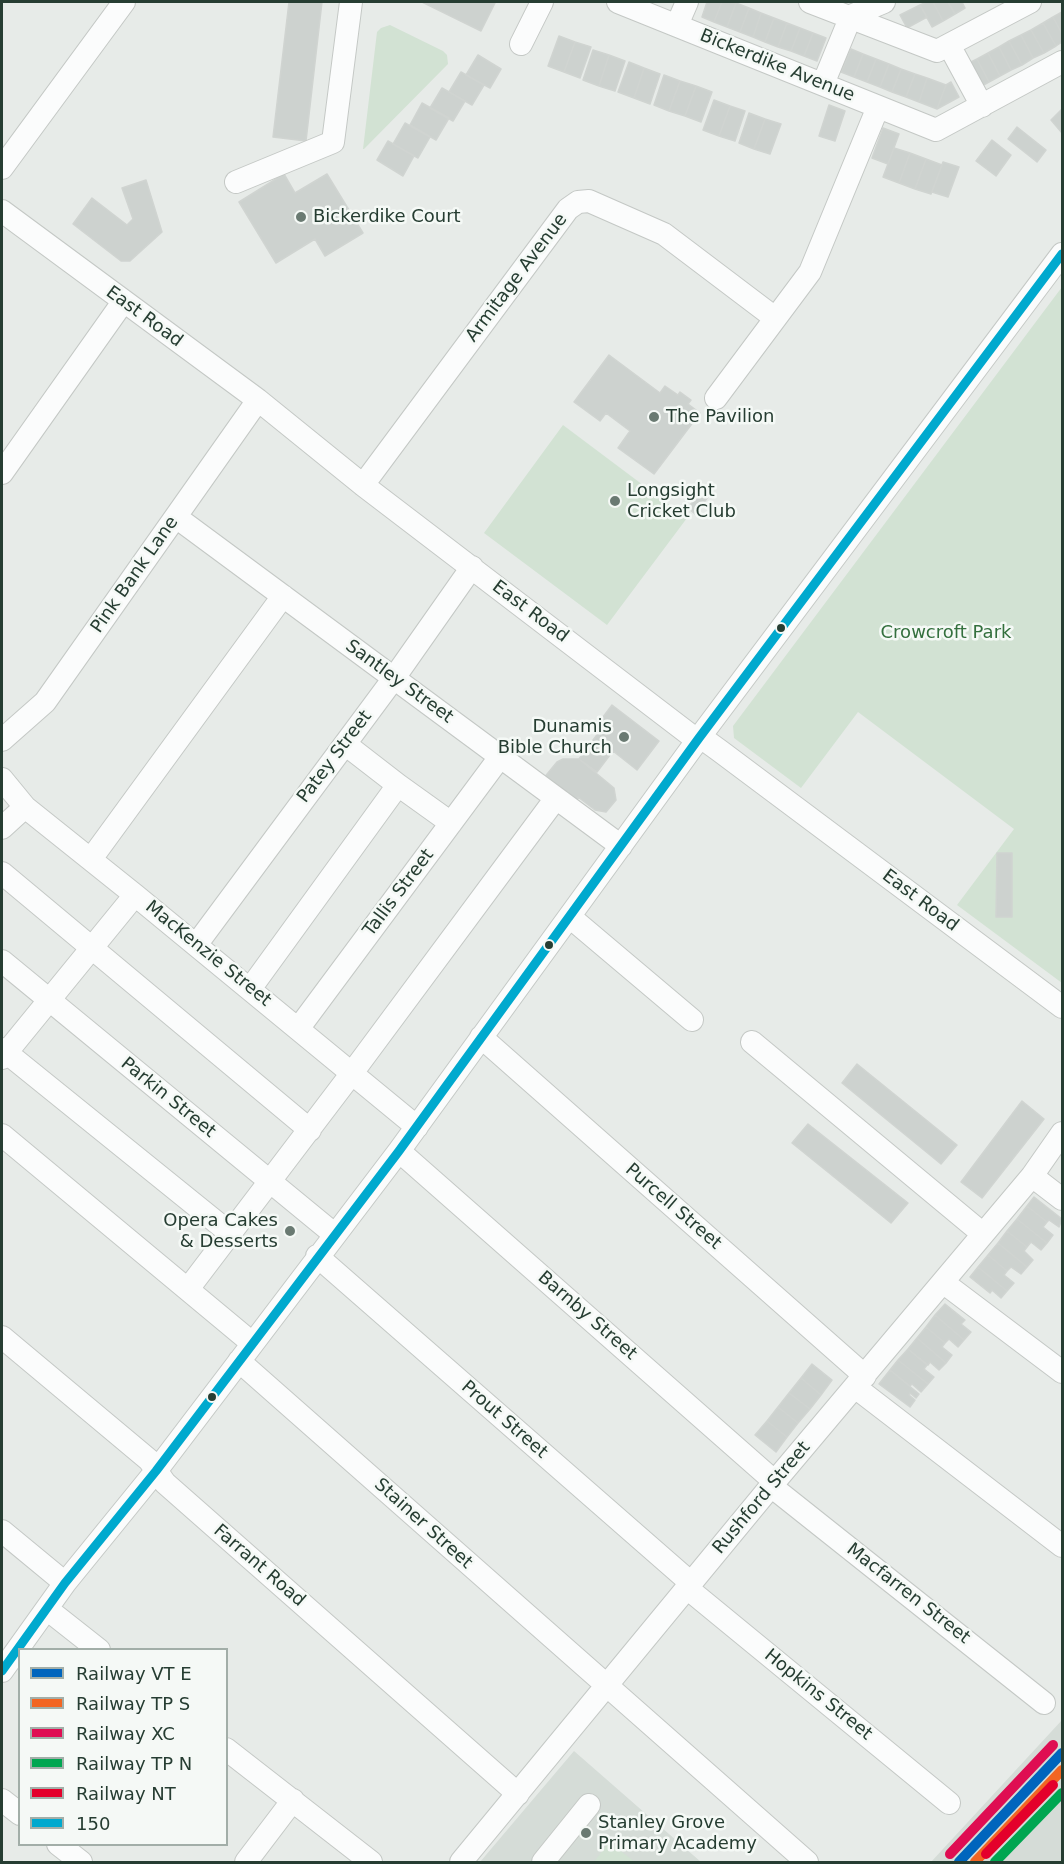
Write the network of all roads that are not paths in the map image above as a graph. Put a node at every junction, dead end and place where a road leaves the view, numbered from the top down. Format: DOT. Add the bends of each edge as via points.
graph roads {
  1 [pos="124,2"];
  2 [pos="351,2"];
  3 [pos="542,2"];
  4 [pos="618,2"];
  5 [pos="687,2"];
  6 [pos="884,2"];
  7 [pos="1030,2"];
  8 [pos="819,3"];
  9 [pos="851,16"];
  10 [pos="677,25"];
  11 [pos="521,44"];
  12 [pos="949,45"];
  13 [pos="1062,62"];
  14 [pos="823,84"];
  15 [pos="982,106"];
  16 [pos="878,107"];
  17 [pos="2,168"];
  18 [pos="236,182"];
  19 [pos="2,211"];
  20 [pos="1062,254"];
  21 [pos="123,302"];
  22 [pos="775,318"];
  23 [pos="717,398"];
  24 [pos="258,400"];
  25 [pos="2,473"];
  26 [pos="363,485"];
  27 [pos="176,517"];
  28 [pos="472,567"];
  29 [pos="283,596"];
  30 [pos="394,678"];
  31 [pos="699,738"];
  32 [pos="2,740"];
  33 [pos="345,744"];
  34 [pos="500,757"];
  35 [pos="2,779"];
  36 [pos="398,785"];
  37 [pos="556,798"];
  38 [pos="25,807"];
  39 [pos="451,823"];
  40 [pos="2,828"];
  41 [pos="621,846"];
  42 [pos="91,859"];
  43 [pos="2,873"];
  44 [pos="135,895"];
  45 [pos="570,917"];
  46 [pos="196,945"];
  47 [pos="91,949"];
  48 [pos="2,961"];
  49 [pos="250,989"];
  50 [pos="50,1000"];
  51 [pos="1062,1007"];
  52 [pos="692,1020"];
  53 [pos="298,1029"];
  54 [pos="481,1037"];
  55 [pos="752,1042"];
  56 [pos="3,1053"];
  57 [pos="352,1073"];
  58 [pos="417,1127"];
  59 [pos="310,1130"];
  60 [pos="1062,1133"];
  61 [pos="2,1135"];
  62 [pos="399,1151"];
  63 [pos="1032,1176"];
  64 [pos="271,1182"];
  65 [pos="1062,1199"];
  66 [pos="231,1234"];
  67 [pos="334,1234"];
  68 [pos="983,1234"];
  69 [pos="317,1256"];
  70 [pos="944,1283"];
  71 [pos="188,1289"];
  72 [pos="2,1337"];
  73 [pos="252,1342"];
  74 [pos="239,1361"];
  75 [pos="1062,1372"];
  76 [pos="860,1382"];
  77 [pos="156,1471"];
  78 [pos="773,1484"];
  79 [pos="2,1531"];
  80 [pos="1062,1546"];
  81 [pos="65,1583"];
  82 [pos="689,1585"];
  83 [pos="46,1609"];
  84 [pos="18,1648"];
  85 [pos="18,1648"];
  86 [pos="96,1648"];
  87 [pos="2,1671"];
  88 [pos="606,1686"];
  89 [pos="1044,1703"];
  90 [pos="228,1751"];
  91 [pos="518,1794"];
  92 [pos="2,1800"];
  93 [pos="293,1800"];
  94 [pos="949,1803"];
  95 [pos="589,1805"];
  96 [pos="18,1812"];
  97 [pos="59,1846"];
  98 [pos="81,1863"];
  99 [pos="246,1863"];
  100 [pos="372,1863"];
  101 [pos="461,1863"];
  102 [pos="543,1863"];
  103 [pos="807,1863"];
  1 -- 17 [label="street"];
  2 -- 18 [label="street" via="333,142"];
  3 -- 11 [label="street"];
  4 -- 10 [label="street, Bickerdike Avenue"];
  5 -- 10 [label="street"];
  6 -- 9 [label="street"];
  7 -- 12 [label="street"];
  8 -- 9 [label="street"];
  9 -- 12 [label="street" via="937,51"];
  9 -- 14 [label="street"];
  10 -- 14 [label="street, Bickerdike Avenue"];
  12 -- 15 [label="street"];
  13 -- 15 [label="street"];
  14 -- 16 [label="street, Bickerdike Avenue"];
  15 -- 16 [label="street, Bickerdike Avenue" via="936,130"];
  16 -- 22 [label="street" via="810,272"];
  19 -- 21 [label="street, East Road"];
  20 -- 31 [label="street"];
  21 -- 24 [label="street, East Road"];
  21 -- 25 [label="street"];
  22 -- 23 [label="street"];
  22 -- 26 [label="street, Armitage Avenue" via="664,234 589,201 578,202 568,209"];
  24 -- 26 [label="street, East Road"];
  24 -- 27 [label="street, Pink Bank Lane"];
  26 -- 28 [label="street, East Road"];
  27 -- 29 [label="street, Santley Street"];
  27 -- 32 [label="street, Pink Bank Lane" via="45,702"];
  28 -- 30 [label="street, Patey Street"];
  28 -- 31 [label="street, East Road"];
  29 -- 30 [label="street, Santley Street"];
  29 -- 42 [label="street"];
  30 -- 33 [label="street, Patey Street"];
  30 -- 34 [label="street, Santley Street"];
  31 -- 41 [label="street"];
  31 -- 51 [label="street, East Road"];
  33 -- 36 [label="street"];
  33 -- 46 [label="street, Patey Street"];
  34 -- 37 [label="street, Santley Street"];
  34 -- 39 [label="street, Tallis Street"];
  35 -- 38 [label="street, MacKenzie Street"];
  36 -- 39 [label="street"];
  36 -- 49 [label="street"];
  37 -- 41 [label="street, Santley Street"];
  37 -- 57 [label="street"];
  38 -- 40 [label="street"];
  38 -- 42 [label="street, MacKenzie Street"];
  39 -- 53 [label="street, Tallis Street"];
  41 -- 45 [label="street"];
  42 -- 44 [label="street, MacKenzie Street"];
  43 -- 47 [label="street"];
  44 -- 46 [label="street, MacKenzie Street"];
  44 -- 47 [label="street"];
  45 -- 52 [label="street"];
  45 -- 54 [label="street"];
  46 -- 49 [label="street, MacKenzie Street"];
  47 -- 50 [label="street"];
  47 -- 59 [label="street"];
  48 -- 50 [label="street, Parkin Street"];
  49 -- 53 [label="street, MacKenzie Street"];
  50 -- 56 [label="street"];
  50 -- 64 [label="street, Parkin Street"];
  53 -- 57 [label="street, MacKenzie Street"];
  54 -- 58 [label="street"];
  54 -- 76 [label="street, Purcell Street"];
  55 -- 68 [label="street"];
  56 -- 66 [label="street"];
  57 -- 58 [label="street, MacKenzie Street"];
  57 -- 59 [label="street"];
  58 -- 62 [label="street"];
  59 -- 64 [label="street"];
  60 -- 63 [label="street, Rushford Street"];
  61 -- 71 [label="street"];
  62 -- 67 [label="street"];
  62 -- 78 [label="street, Barnby Street"];
  63 -- 65 [label="street"];
  63 -- 68 [label="street, Rushford Street"];
  64 -- 66 [label="street"];
  64 -- 67 [label="street, Parkin Street"];
  66 -- 71 [label="street"];
  67 -- 69 [label="street"];
  68 -- 70 [label="street, Rushford Street"];
  69 -- 73 [label="street"];
  69 -- 82 [label="street, Prout Street"];
  70 -- 75 [label="street"];
  70 -- 76 [label="street, Rushford Street"];
  71 -- 73 [label="street"];
  72 -- 77 [label="street, Farrant Road" via="149,1460"];
  73 -- 74 [label="street"];
  74 -- 77 [label="street"];
  74 -- 88 [label="street, Stainer Street"];
  76 -- 78 [label="street, Rushford Street"];
  76 -- 80 [label="street, Purcell Street"];
  77 -- 81 [label="street"];
  77 -- 91 [label="street, Farrant Road"];
  78 -- 82 [label="street, Rushford Street"];
  78 -- 89 [label="street, Macfarren Street"];
  79 -- 81 [label="street"];
  81 -- 83 [label="street"];
  82 -- 88 [label="street, Rushford Street"];
  82 -- 94 [label="street, Hopkins Street"];
  83 -- 85 [label="street"];
  83 -- 86 [label="street"];
  84 -- 87 [label="street"];
  88 -- 91 [label="street, Rushford Street"];
  88 -- 103 [label="street, Stainer Street"];
  90 -- 93 [label="street"];
  91 -- 101 [label="street, Rushford Street"];
  92 -- 96 [label="street"];
  93 -- 99 [label="street"];
  93 -- 100 [label="street"];
  95 -- 102 [label="street"];
  97 -- 98 [label="street"];
}
